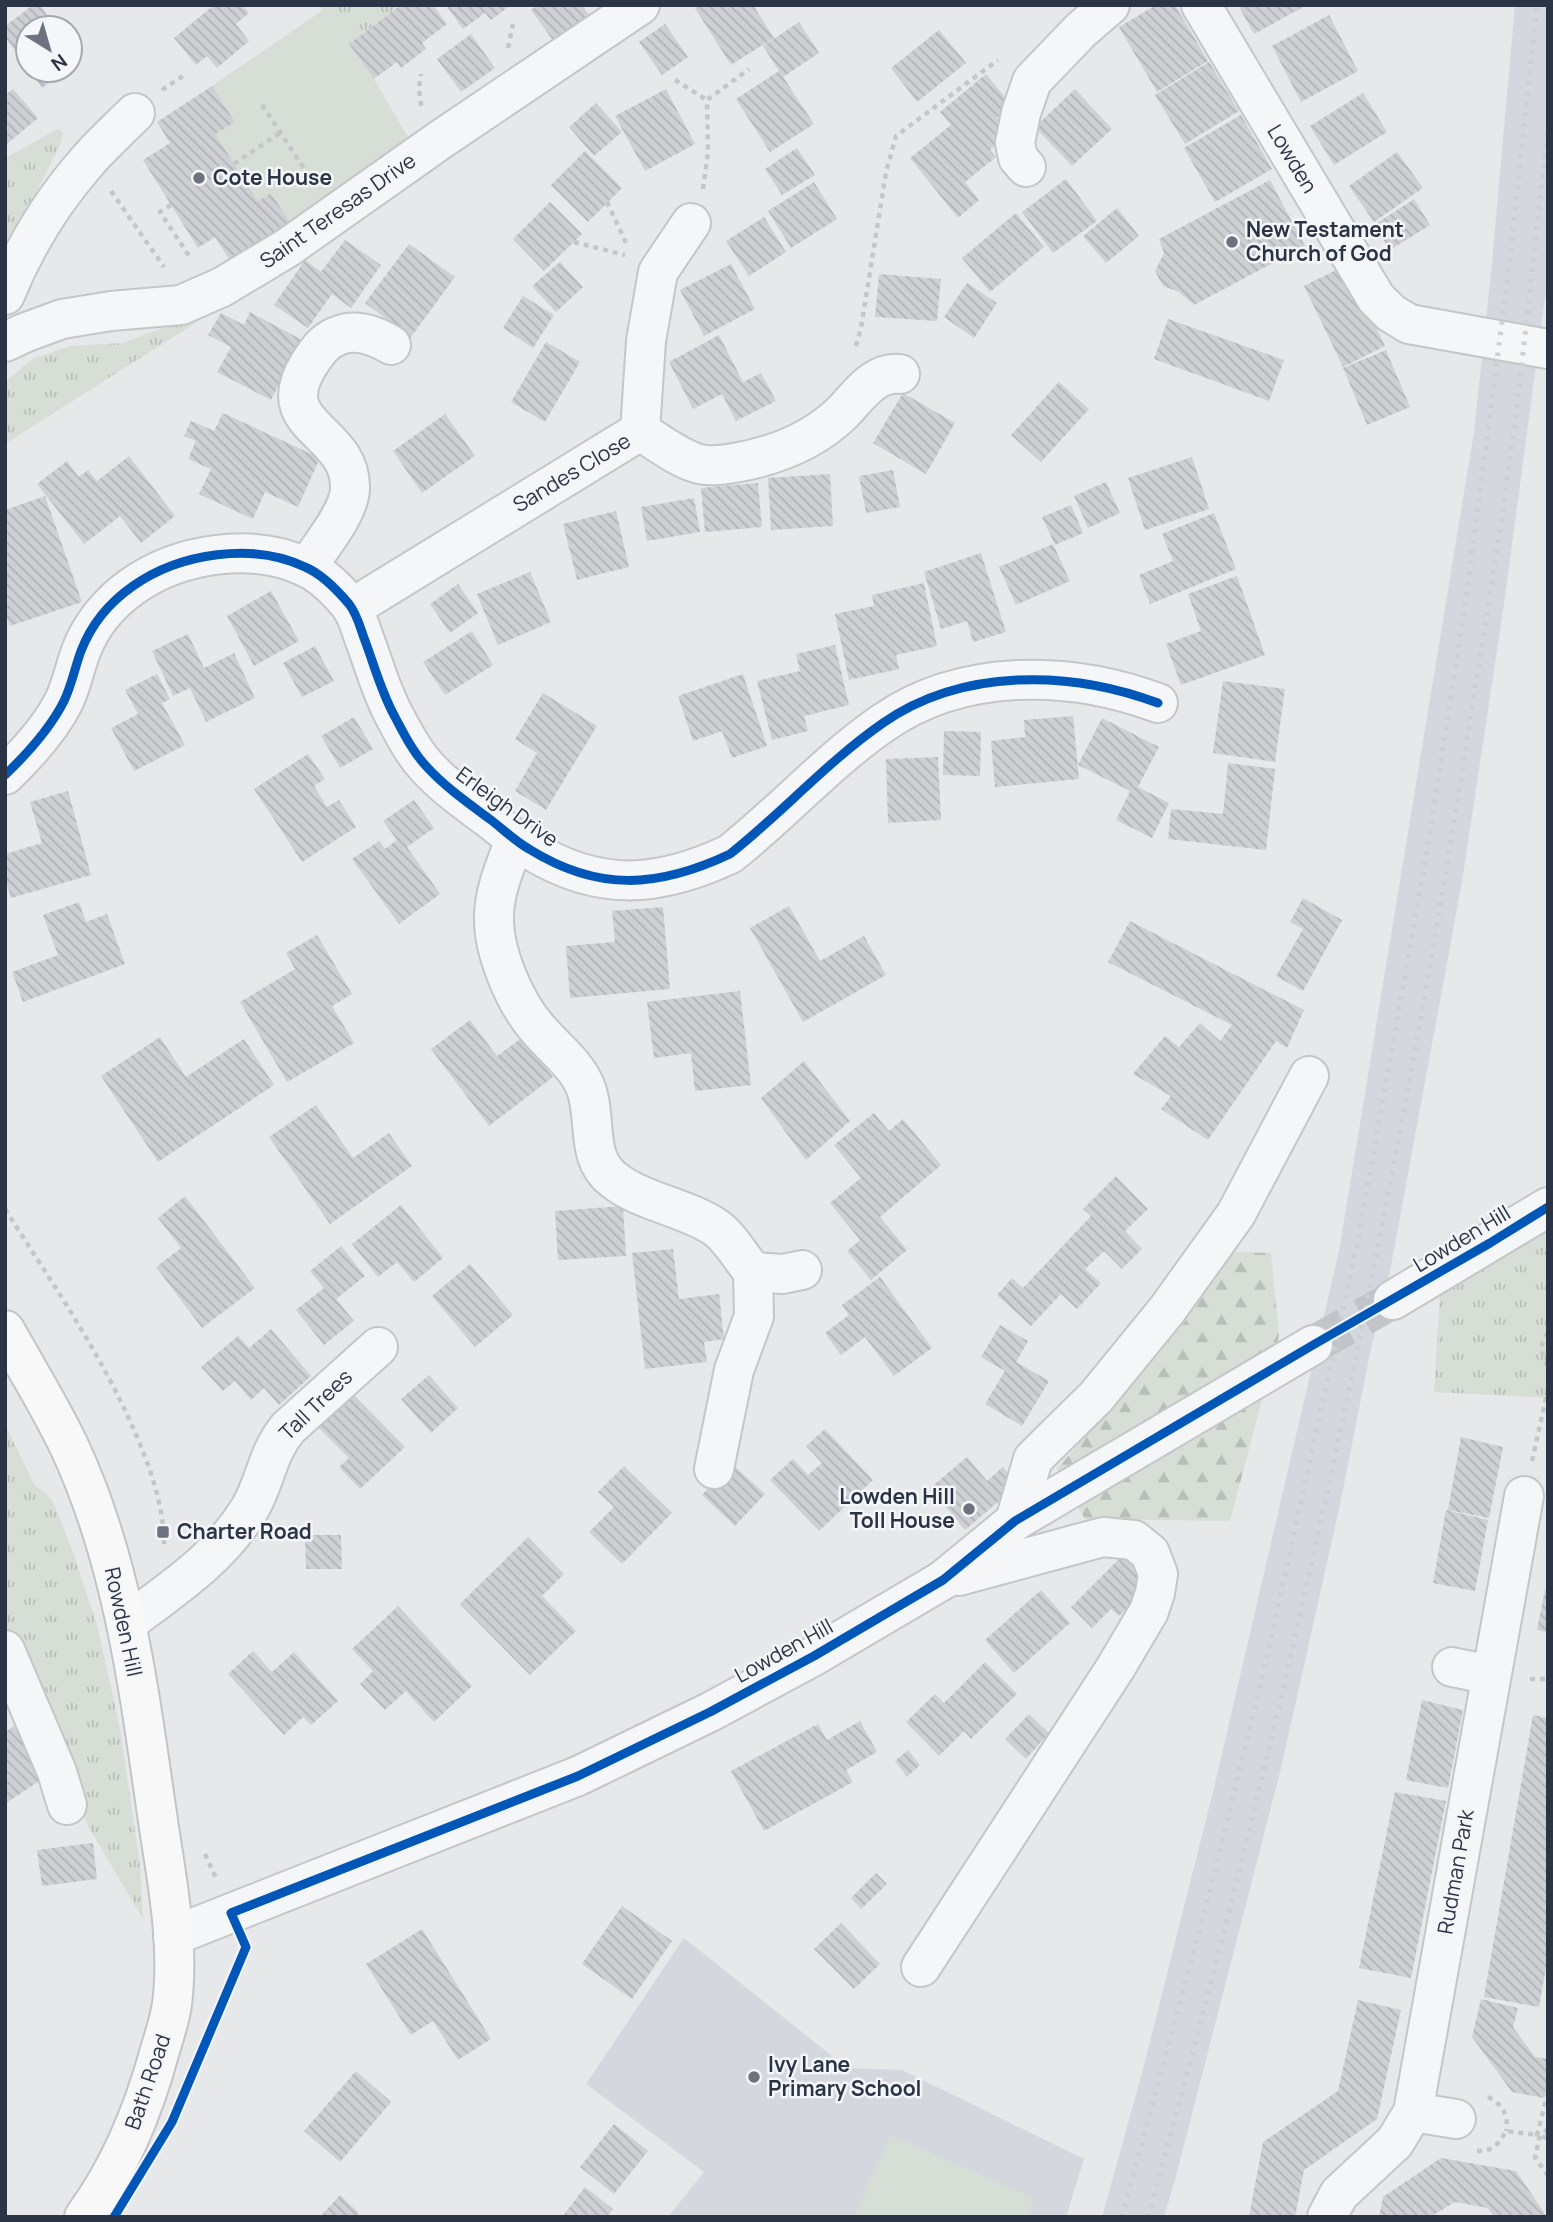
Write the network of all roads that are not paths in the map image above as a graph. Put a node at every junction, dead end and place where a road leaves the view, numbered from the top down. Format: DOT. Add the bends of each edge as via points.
graph roads {
  1 [pos="640,5"];
  2 [pos="1110,5"];
  3 [pos="1201,5"];
  4 [pos="135,113"];
  5 [pos="1026,167"];
  6 [pos="691,223"];
  7 [pos="5,295"];
  8 [pos="5,342"];
  9 [pos="391,345"];
  10 [pos="1548,349"];
  11 [pos="900,374"];
  12 [pos="640,431"];
  13 [pos="307,567"];
  14 [pos="352,608"];
  15 [pos="1158,703"];
  16 [pos="5,775"];
  17 [pos="515,840"];
  18 [pos="1309,1076"];
  19 [pos="1548,1207"];
  20 [pos="802,1270"];
  21 [pos="753,1272"];
  22 [pos="1393,1300"];
  23 [pos="5,1330"];
  24 [pos="1313,1345"];
  25 [pos="378,1347"];
  26 [pos="714,1469"];
  27 [pos="1524,1496"];
  28 [pos="1015,1521"];
  29 [pos="943,1580"];
  30 [pos="127,1622"];
  31 [pos="5,1650"];
  32 [pos="1452,1667"];
  33 [pos="1491,1675"];
  34 [pos="67,1805"];
  35 [pos="173,1936"];
  36 [pos="921,1967"];
  37 [pos="1413,2112"];
  38 [pos="1456,2119"];
  39 [pos="83,2217"];
  40 [pos="1327,2217"];
  1 -- 8 [label="street, Saint Teresas Drive" via="287,248 222,287 181,305 62,318"];
  2 -- 5 [label="street" via="1032,81 1015,143 1018,158"];
  3 -- 10 [label="street, Lowden" via="1381,305 1409,324"];
  4 -- 7 [label="street" via="89,159 56,201 29,243"];
  6 -- 12 [label="street, Sandes Close" via="645,265"];
  9 -- 13 [label="street" via="357,333 328,340 298,385 304,416 335,446 346,464 350,486 346,506"];
  11 -- 12 [label="street" via="886,375 868,386 831,423 804,440 755,459 699,464"];
  12 -- 14 [label="street, Sandes Close"];
  13 -- 14 [label="street, Erleigh Drive"];
  13 -- 16 [label="street, Erleigh Drive" via="258,555 204,557 174,565 132,587 89,632 64,702 48,728"];
  14 -- 17 [label="street, Erleigh Drive" via="384,696 424,764"];
  15 -- 17 [label="street, Erleigh Drive" via="1108,689 1038,680 1007,680 946,692 882,723 730,854 673,876 600,879 565,868"];
  17 -- 21 [label="street" via="495,901 496,936 523,1011 584,1084 598,1161 624,1187 716,1228"];
  18 -- 28 [label="street" via="1236,1214 1175,1299 1096,1397 1033,1458"];
  19 -- 22 [label="street, Lowden Hill"];
  20 -- 21 [label="street"];
  21 -- 26 [label="street" via="754,1316 734,1370"];
  23 -- 30 [label="main road, Rowden Hill" via="69,1446 110,1559"];
  24 -- 28 [label="street, Lowden Hill"];
  25 -- 30 [label="street, Tall Trees" via="277,1441 257,1496 217,1553"];
  27 -- 33 [label="street, Rudman Park"];
  28 -- 29 [label="street, Lowden Hill"];
  29 -- 35 [label="street, Lowden Hill" via="710,1712 578,1776"];
  29 -- 36 [label="street" via="1103,1537 1134,1540 1150,1553 1157,1574 1149,1611 1116,1667"];
  30 -- 35 [label="main road, Rowden Hill"];
  31 -- 34 [label="street"];
  32 -- 33 [label="street"];
  33 -- 37 [label="street, Rudman Park"];
  35 -- 39 [label="main road, Bath Road" via="172,2004 155,2070 127,2144"];
  37 -- 38 [label="street"];
  37 -- 40 [label="street, Rudman Park" via="1395,2142 1339,2194"];
}
